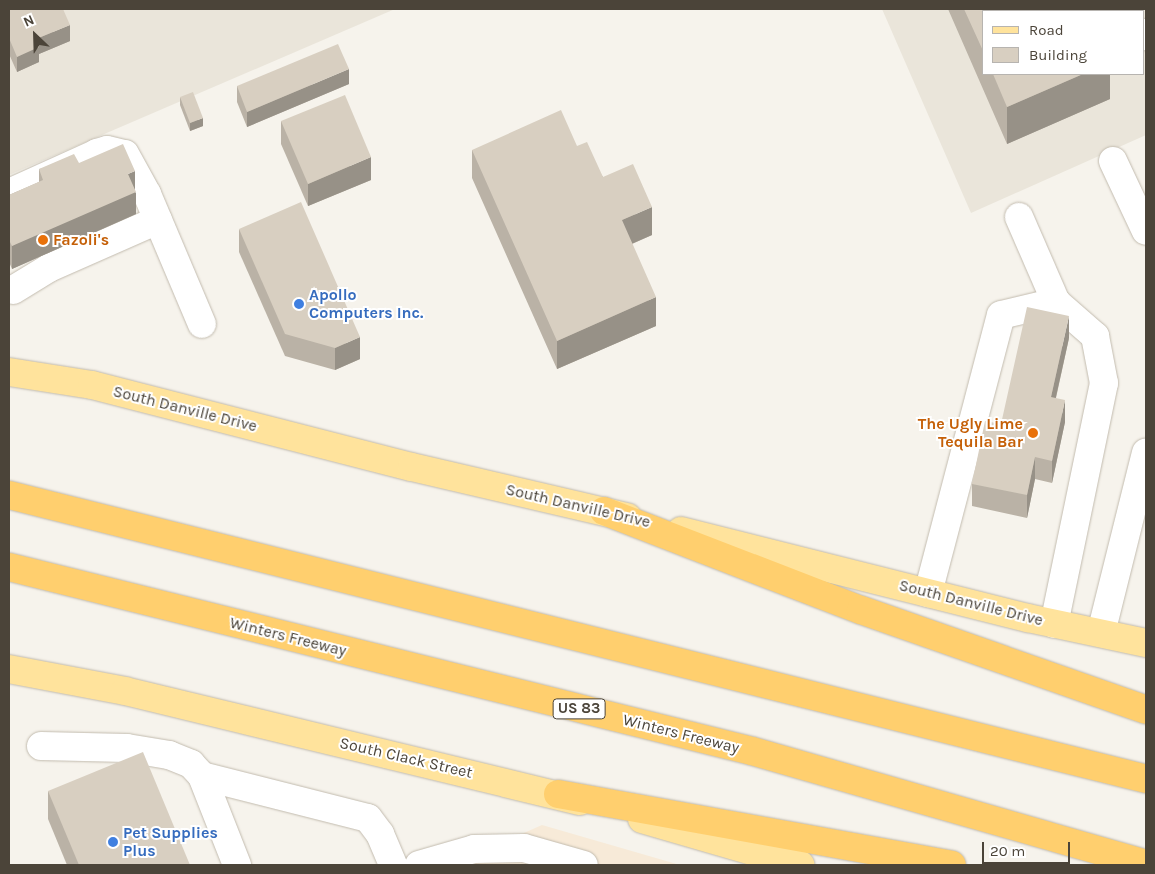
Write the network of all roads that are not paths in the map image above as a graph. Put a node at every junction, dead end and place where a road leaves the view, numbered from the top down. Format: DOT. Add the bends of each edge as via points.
graph roads {
  1 [pos="1113,161"];
  2 [pos="9,192"];
  3 [pos="1019,217"];
  4 [pos="158,220"];
  5 [pos="1146,230"];
  6 [pos="13,290"];
  7 [pos="1056,302"];
  8 [pos="202,324"];
  9 [pos="9,372"];
  10 [pos="1146,453"];
  11 [pos="9,495"];
  12 [pos="604,511"];
  13 [pos="9,567"];
  14 [pos="928,593"];
  15 [pos="1054,624"];
  16 [pos="1101,633"];
  17 [pos="1146,643"];
  18 [pos="9,669"];
  19 [pos="37,674"];
  20 [pos="9,685"];
  21 [pos="1146,710"];
  22 [pos="41,746"];
  23 [pos="202,776"];
  24 [pos="1146,779"];
  25 [pos="558,794"];
  26 [pos="1146,864"];
  27 [pos="237,865"];
  28 [pos="393,865"];
  29 [pos="419,865"];
  30 [pos="584,865"];
  31 [pos="800,865"];
  32 [pos="952,865"];
  1 -- 5 [label="lane"];
  2 -- 4 [label="lane" via="97,153 118,151 131,160"];
  3 -- 7 [label="lane"];
  4 -- 6 [label="lane" via="49,268"];
  4 -- 8 [label="lane"];
  7 -- 14 [label="lane" via="1001,315"];
  7 -- 15 [label="lane" via="1095,336 1104,383"];
  9 -- 12 [label="main road, South Danville Drive" via="92,385 412,467"];
  10 -- 16 [label="lane"];
  11 -- 24 [label="highway"];
  12 -- 14 [label="main road, South Danville Drive"];
  12 -- 21 [label="highway" via="861,610"];
  13 -- 26 [label="highway, Winters Freeway / US 83" via="752,751"];
  14 -- 15 [label="main road, South Danville Drive"];
  15 -- 16 [label="main road, South Danville Drive"];
  16 -- 17 [label="main road, South Danville Drive"];
  18 -- 19 [label="main road, South Clack Street"];
  19 -- 20 [label="lane"];
  19 -- 25 [label="main road, South Clack Street" via="134,693"];
  22 -- 23 [label="lane" via="127,748 169,755 192,764"];
  23 -- 27 [label="lane"];
  23 -- 28 [label="lane" via="368,818 380,834"];
  25 -- 31 [label="main road, South Clack Street"];
  25 -- 32 [label="highway"];
  29 -- 30 [label="lane" via="474,849 524,848"];
}
